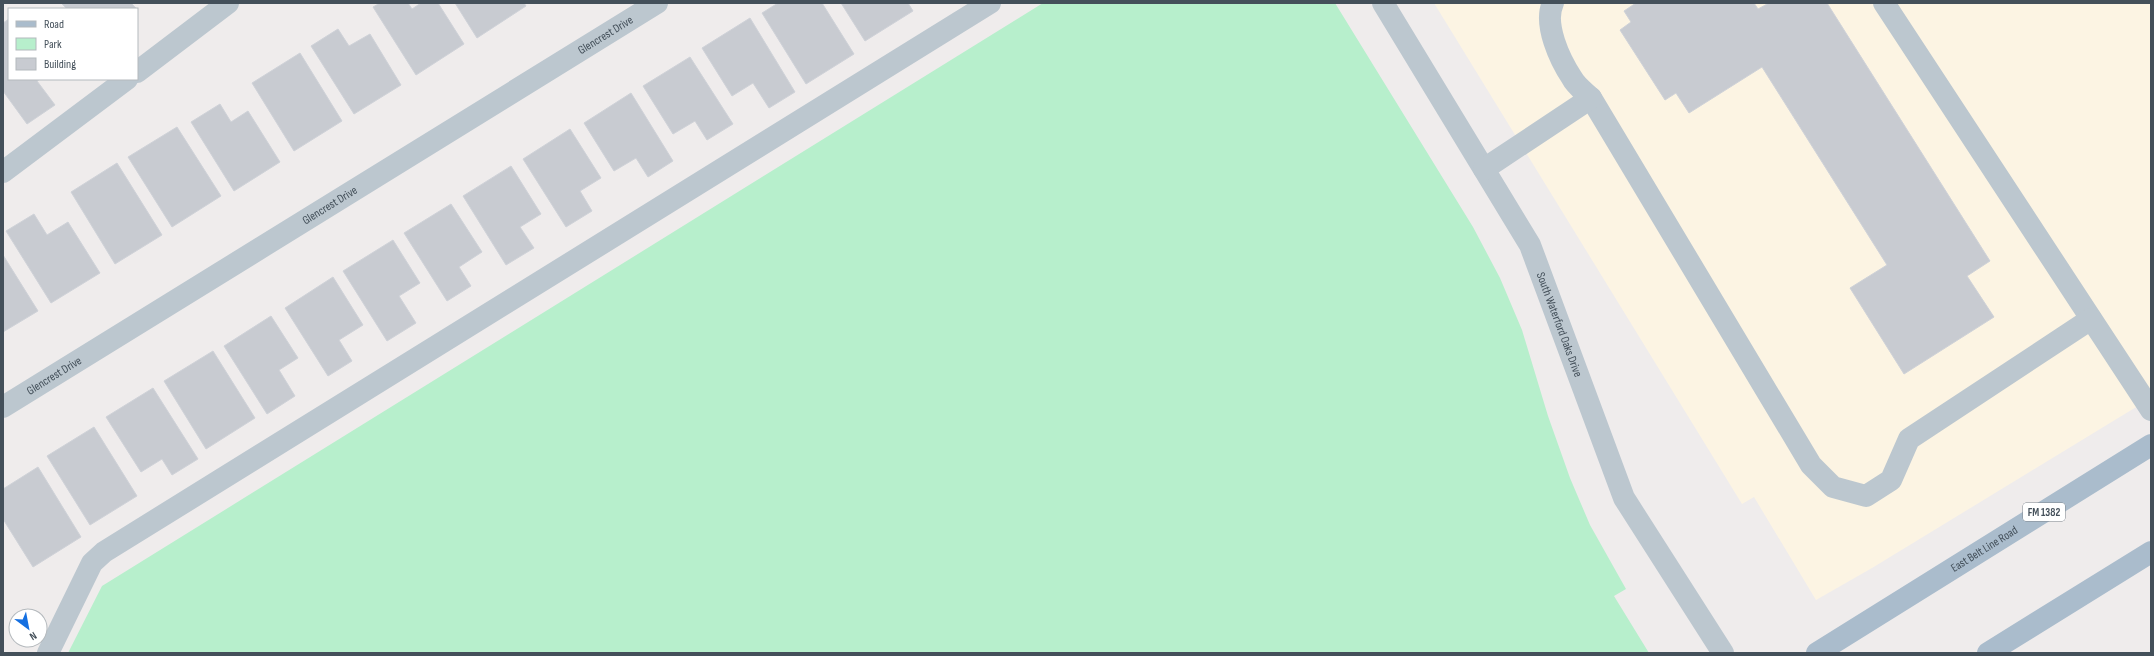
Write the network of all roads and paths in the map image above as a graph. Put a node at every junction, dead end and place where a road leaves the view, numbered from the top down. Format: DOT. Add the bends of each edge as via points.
graph roads {
  1 [pos="228,3"];
  2 [pos="657,3"];
  3 [pos="990,3"];
  4 [pos="1382,3"];
  5 [pos="1552,3"];
  6 [pos="1884,3"];
  7 [pos="138,71"];
  8 [pos="127,80"];
  9 [pos="1591,98"];
  10 [pos="1484,169"];
  11 [pos="3,172"];
  12 [pos="2091,319"];
  13 [pos="3,408"];
  14 [pos="2151,410"];
  15 [pos="2151,445"];
  16 [pos="2151,552"];
  17 [pos="48,653"];
  18 [pos="1723,653"];
  19 [pos="1817,653"];
  20 [pos="1988,653"];
  1 -- 7 [label="street"];
  2 -- 13 [label="street, Glencrest Drive"];
  3 -- 17 [label="street" via="104,552 92,563"];
  4 -- 10 [label="street, South Waterford Oaks Drive"];
  5 -- 9 [label="street" via="1549,10 1552,39 1572,79"];
  6 -- 12 [label="street"];
  8 -- 11 [label="street"];
  9 -- 10 [label="street"];
  9 -- 12 [label="street" via="1811,465 1833,487 1866,496 1891,480 1909,440"];
  10 -- 18 [label="street, South Waterford Oaks Drive" via="1530,245 1624,498"];
  12 -- 14 [label="street"];
  15 -- 19 [label="main road, East Belt Line Road / FM 1382"];
  16 -- 20 [label="main road"];
}
